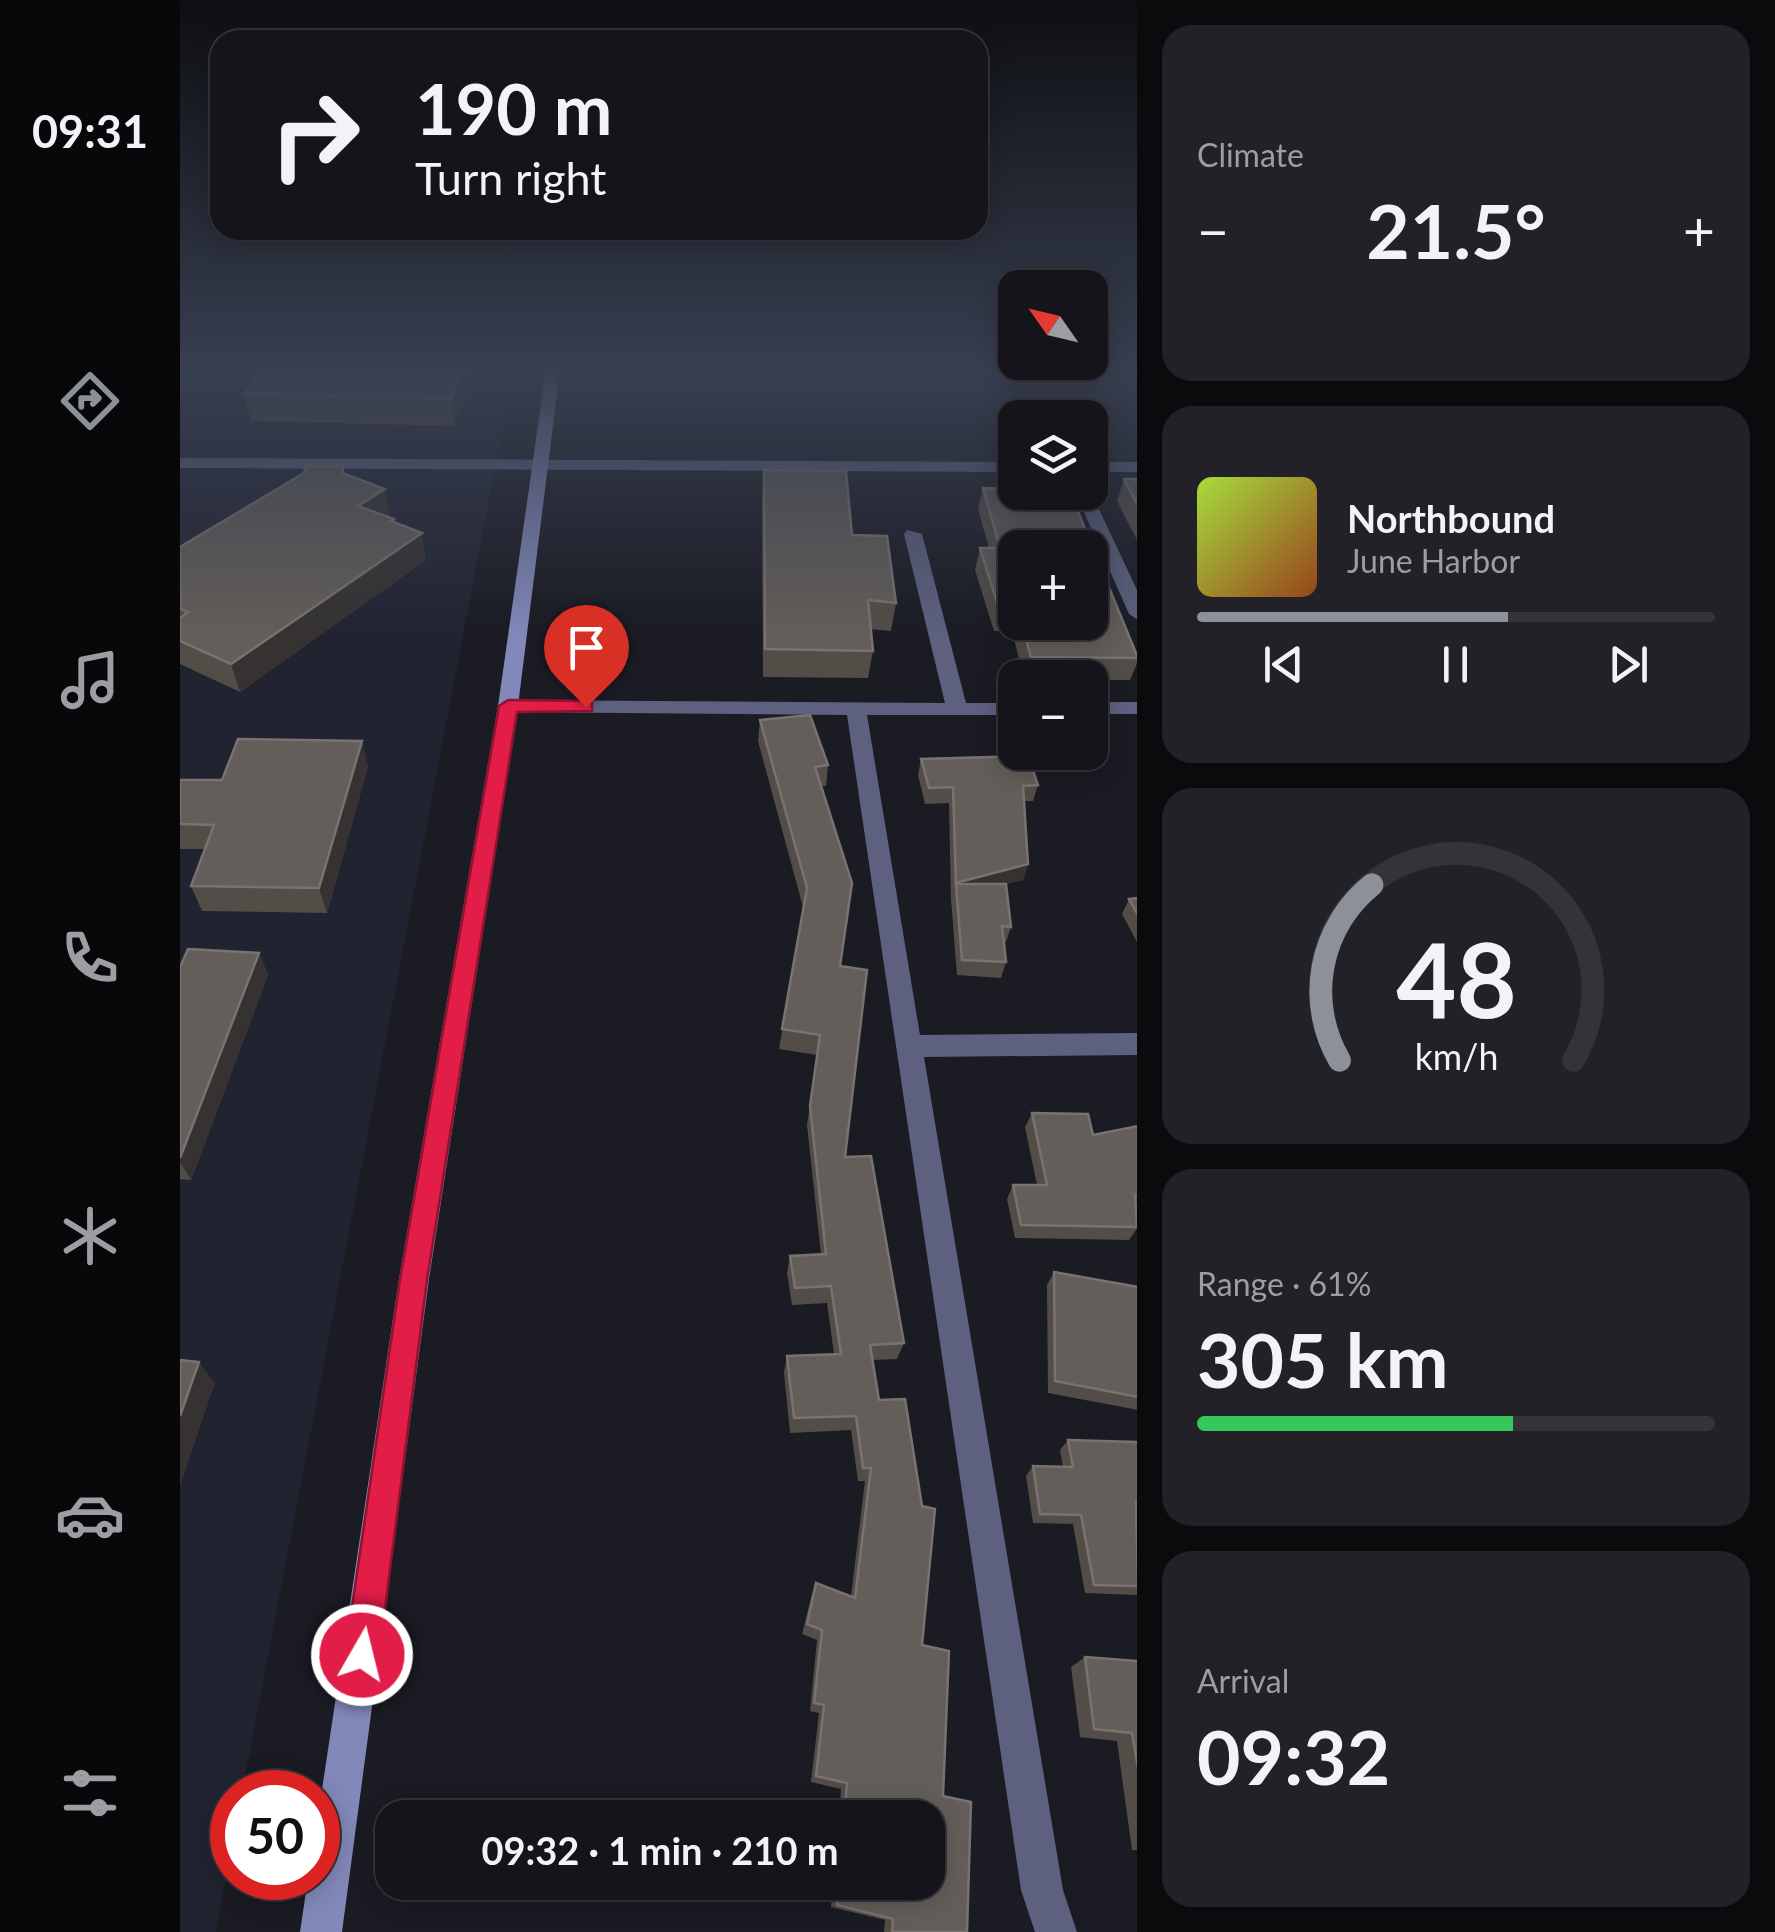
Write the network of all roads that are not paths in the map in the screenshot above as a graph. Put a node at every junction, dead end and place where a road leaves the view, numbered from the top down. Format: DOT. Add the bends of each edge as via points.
graph roads {
  1 [pos="542,459"];
  2 [pos="180,463"];
  3 [pos="541,464"];
  4 [pos="998,467"];
  5 [pos="1108,467"];
  6 [pos="1137,467"];
  7 [pos="1091,510"];
  8 [pos="913,534"];
  9 [pos="1137,612"];
  10 [pos="508,706"];
  11 [pos="1108,708"];
  12 [pos="1137,708"];
  13 [pos="957,709"];
  14 [pos="998,709"];
  15 [pos="856,710"];
  16 [pos="1137,1044"];
  17 [pos="912,1046"];
  18 [pos="322,1932"];
  19 [pos="1056,1932"];
  1 -- 3 [label="main road"];
  2 -- 3 [label="street"];
  3 -- 4 [label="street"];
  3 -- 10 [label="main road"];
  5 -- 6 [label="street"];
  7 -- 9 [label="street"];
  8 -- 13 [label="street"];
  10 -- 15 [label="street"];
  10 -- 18 [label="main road" via="414,1280"];
  11 -- 12 [label="street"];
  13 -- 14 [label="street"];
  13 -- 15 [label="street"];
  15 -- 17 [label="street"];
  16 -- 17 [label="street"];
  17 -- 19 [label="street" via="1042,1890"];
}
